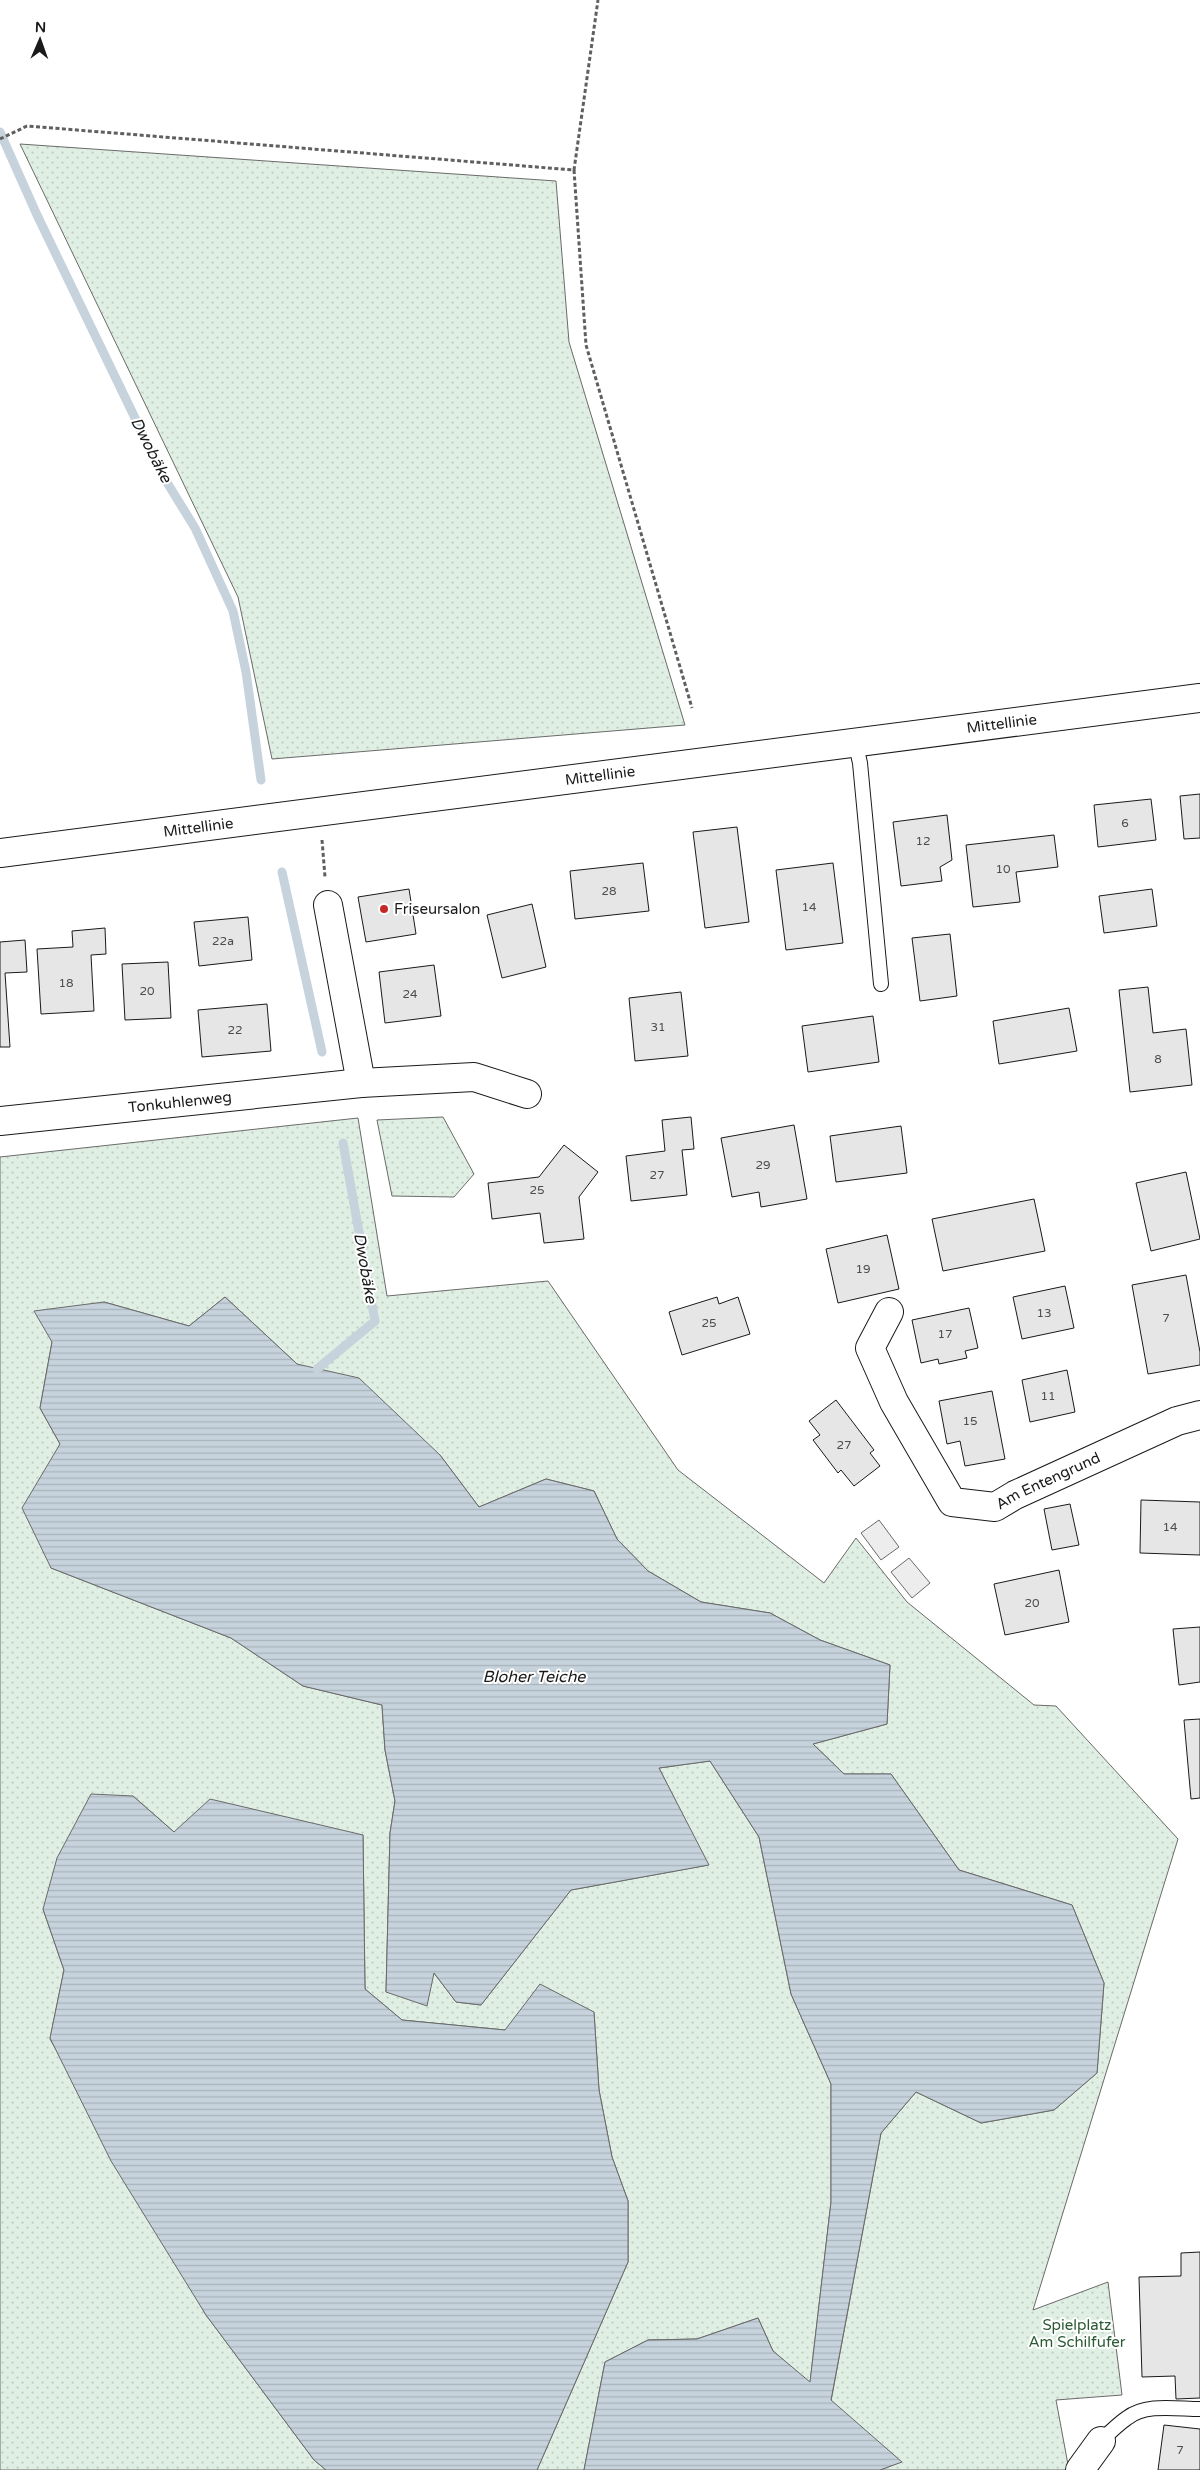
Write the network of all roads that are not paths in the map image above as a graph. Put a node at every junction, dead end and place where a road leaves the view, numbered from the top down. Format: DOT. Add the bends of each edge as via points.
graph roads {
  1 [pos="1200,698"];
  2 [pos="855,741"];
  3 [pos="0,853"];
  4 [pos="328,904"];
  5 [pos="881,984"];
  6 [pos="362,1083"];
  7 [pos="528,1094"];
  8 [pos="0,1121"];
  9 [pos="890,1312"];
  10 [pos="1200,1415"];
  11 [pos="1200,2409"];
  12 [pos="1101,2441"];
  13 [pos="1080,2470"];
  1 -- 2 [label="street, Mittellinie"];
  2 -- 3 [label="street, Mittellinie"];
  2 -- 5 [label="lane" via="860,763"];
  4 -- 6 [label="street"];
  6 -- 7 [label="street, Tonkuhlenweg" via="474,1076"];
  6 -- 8 [label="street, Tonkuhlenweg"];
  9 -- 10 [label="street, Am Entengrund" via="870,1348 894,1402 952,1502 995,1507 1168,1425"];
  11 -- 12 [label="lane" via="1158,2408 1135,2413"];
  12 -- 13 [label="street"];
}
